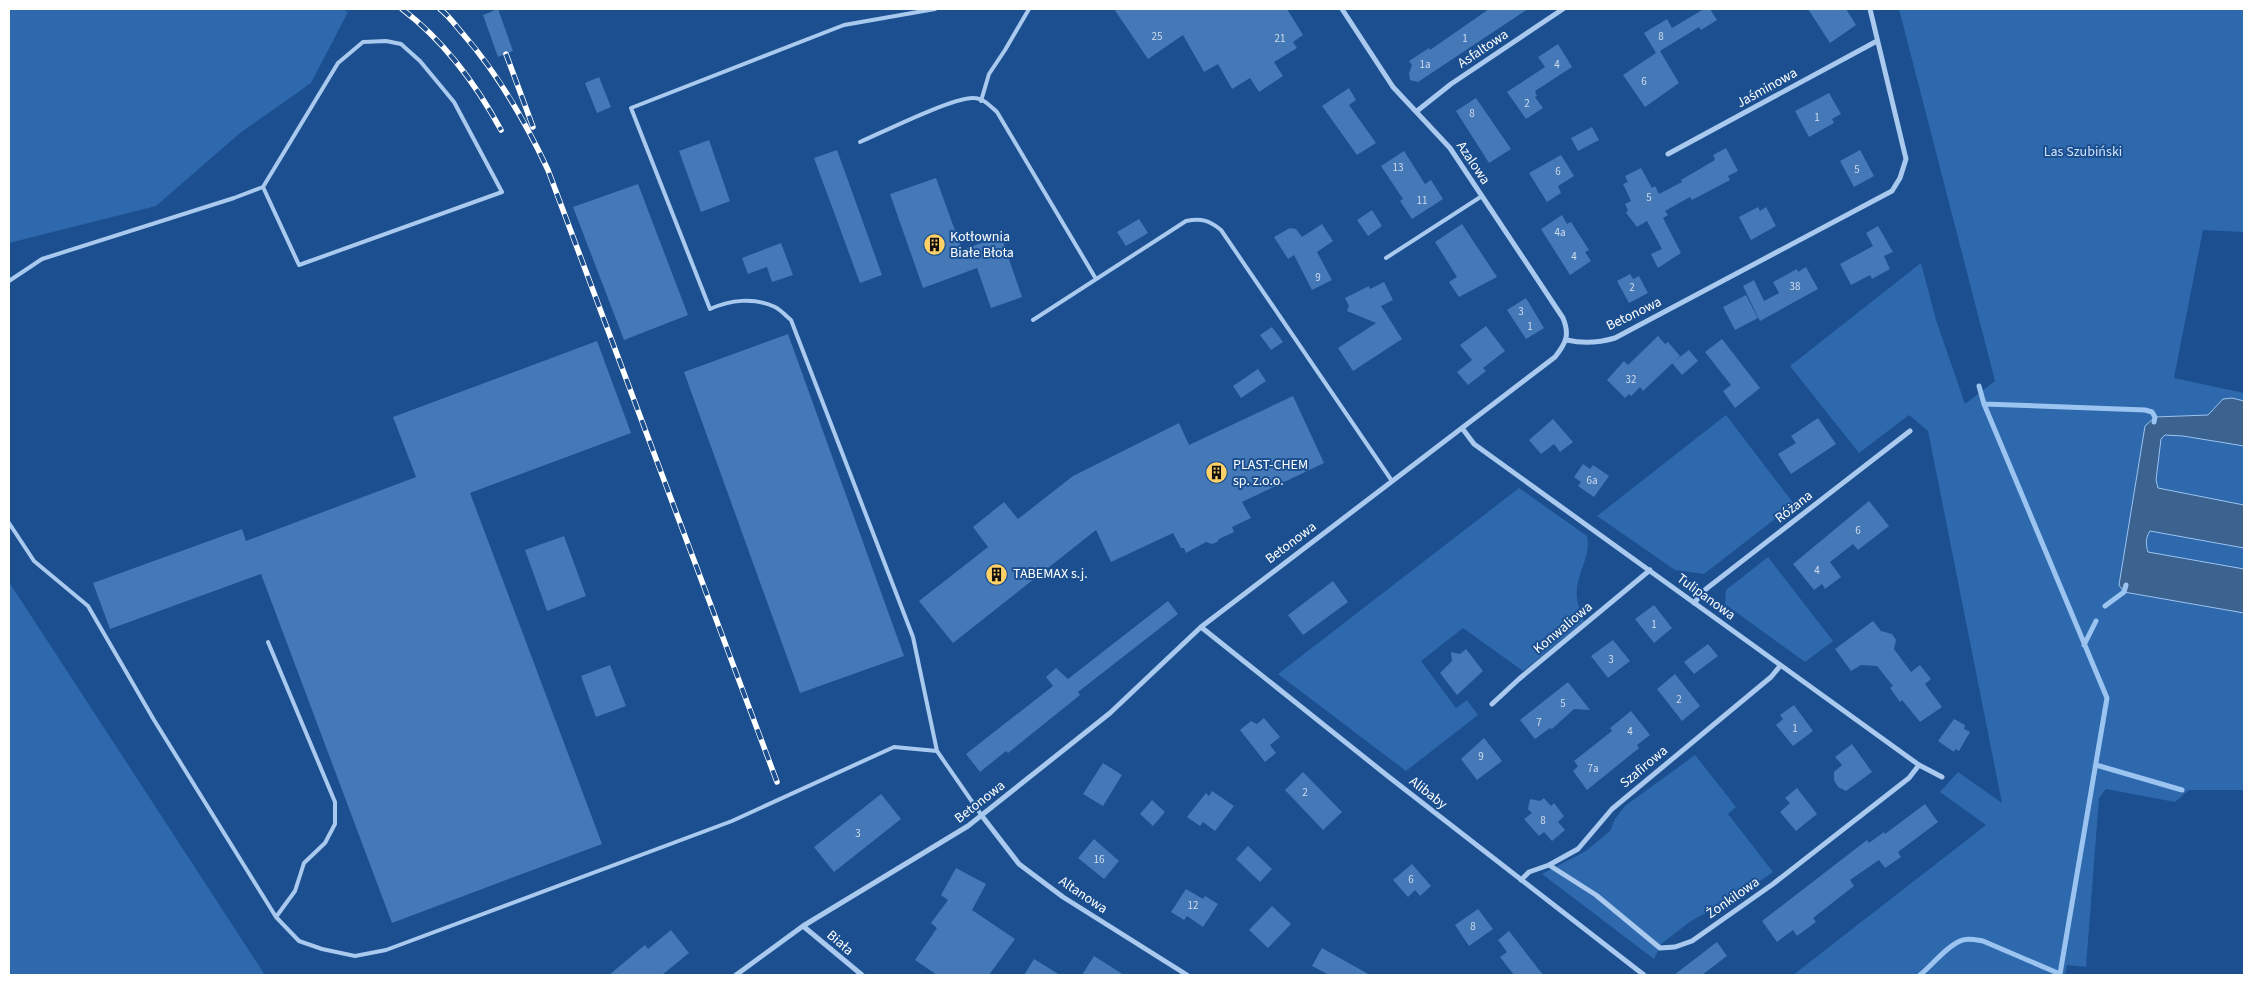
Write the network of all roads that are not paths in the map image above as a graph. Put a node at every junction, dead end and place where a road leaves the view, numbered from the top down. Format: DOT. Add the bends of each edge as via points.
graph roads {
  1 [pos="936,9"];
  2 [pos="1029,9"];
  3 [pos="1342,9"];
  4 [pos="1563,9"];
  5 [pos="1870,9"];
  6 [pos="1877,41"];
  7 [pos="981,100"];
  8 [pos="1417,111"];
  9 [pos="860,142"];
  10 [pos="1668,154"];
  11 [pos="263,187"];
  12 [pos="1482,196"];
  13 [pos="1386,258"];
  14 [pos="1096,279"];
  15 [pos="9,281"];
  16 [pos="1033,320"];
  17 [pos="1567,340"];
  18 [pos="1462,428"];
  19 [pos="1910,431"];
  20 [pos="1392,481"];
  21 [pos="9,523"];
  22 [pos="1650,570"];
  23 [pos="1694,603"];
  24 [pos="1201,627"];
  25 [pos="268,642"];
  26 [pos="1780,666"];
  27 [pos="1492,704"];
  28 [pos="937,751"];
  29 [pos="1918,765"];
  30 [pos="1942,777"];
  31 [pos="982,816"];
  32 [pos="1549,865"];
  33 [pos="1521,880"];
  34 [pos="276,917"];
  35 [pos="803,926"];
  36 [pos="736,975"];
  37 [pos="862,975"];
  38 [pos="1187,975"];
  39 [pos="1644,975"];
  1 -- 28 [label="lane" via="844,25 631,108 710,309 727,302 748,301 776,307 791,320 913,637"];
  2 -- 7 [label="lane" via="988,74"];
  3 -- 8 [label="street, Azalowa" via="1393,87"];
  4 -- 8 [label="street, Asfaltowa" via="1451,84"];
  5 -- 6 [label="street"];
  6 -- 10 [label="street, Jaśminowa"];
  6 -- 17 [label="street, Betonowa" via="1906,159 1892,191 1615,338 1590,343"];
  7 -- 9 [label="lane" via="957,101"];
  7 -- 14 [label="lane" via="997,112"];
  8 -- 12 [label="street, Azalowa" via="1450,148"];
  11 -- 11 [label="lane" via="299,265 502,192 454,102 420,61 401,44 386,41 363,42 338,64"];
  11 -- 15 [label="lane" via="42,259"];
  12 -- 13 [label="lane"];
  12 -- 17 [label="street, Azalowa" via="1563,318"];
  14 -- 16 [label="lane"];
  14 -- 20 [label="lane" via="1186,221 1200,219 1210,222 1221,230"];
  17 -- 18 [label="street, Betonowa" via="1554,357"];
  18 -- 20 [label="street, Betonowa"];
  18 -- 22 [label="street, Tulipanowa" via="1474,444"];
  19 -- 23 [label="street, Różana" via="1706,589"];
  20 -- 24 [label="street, Betonowa"];
  21 -- 34 [label="lane" via="34,561 88,606"];
  22 -- 23 [label="street, Tulipanowa"];
  22 -- 27 [label="street, Konwaliowa"];
  23 -- 26 [label="street, Tulipanowa"];
  24 -- 31 [label="street, Betonowa" via="1110,713"];
  24 -- 33 [label="street, Alibaby"];
  25 -- 34 [label="lane" via="335,802 335,824 325,843 304,863 295,891"];
  26 -- 29 [label="street, Tulipanowa"];
  26 -- 32 [label="street, Szafirowa" via="1771,677 1612,809 1578,848"];
  28 -- 31 [label="lane"];
  28 -- 34 [label="lane" via="894,747 732,821 386,950 355,956 322,949 299,941"];
  29 -- 30 [label="street, Tulipanowa"];
  29 -- 32 [label="street, Żonkilowa" via="1909,778 1773,884 1692,940 1675,947 1660,948 1596,895"];
  31 -- 35 [label="street, Betonowa"];
  31 -- 38 [label="street, Altanowa" via="1019,864 1063,897"];
  32 -- 33 [label="street, Szafirowa" via="1529,872"];
  33 -- 39 [label="street, Alibaby"];
  35 -- 36 [label="street, Betonowa"];
  35 -- 37 [label="street, Biała"];
}
